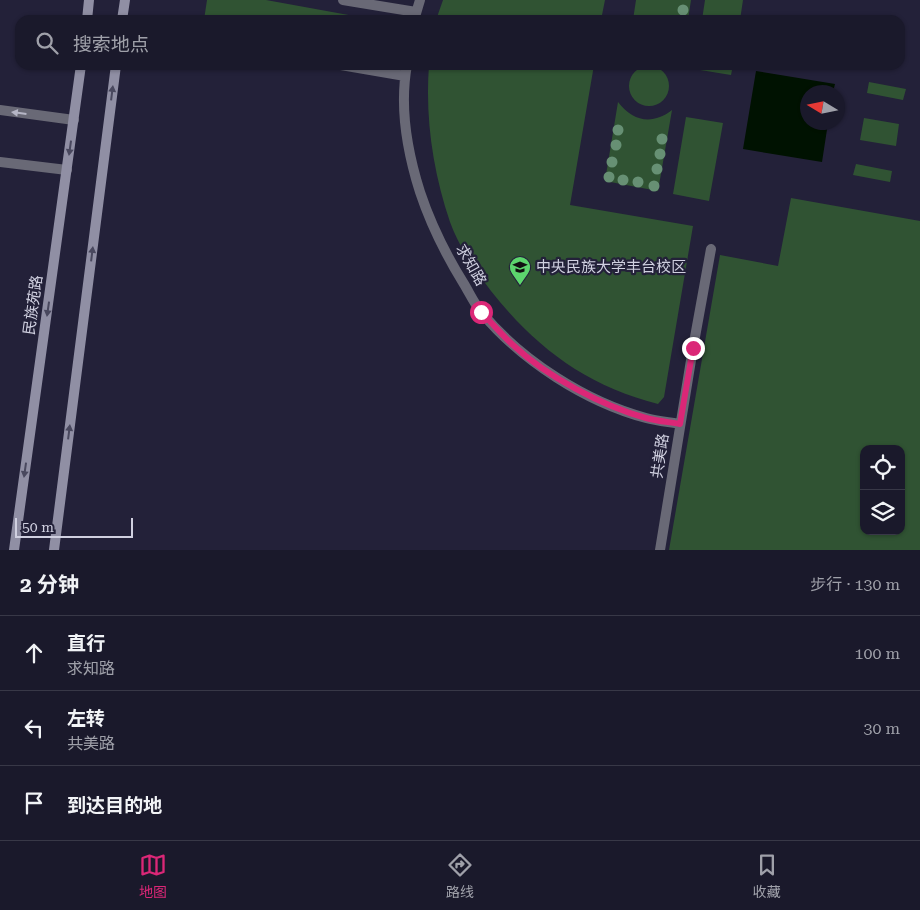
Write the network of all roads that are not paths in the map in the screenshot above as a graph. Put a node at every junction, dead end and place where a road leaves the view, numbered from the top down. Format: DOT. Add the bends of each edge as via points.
graph roads {
  1 [pos="89,0"];
  2 [pos="125,0"];
  3 [pos="343,0"];
  4 [pos="420,0"];
  5 [pos="88,15"];
  6 [pos="123,15"];
  7 [pos="410,15"];
  8 [pos="415,15"];
  9 [pos="80,70"];
  10 [pos="115,70"];
  11 [pos="370,70"];
  12 [pos="406,70"];
  13 [pos="405,76"];
  14 [pos="0,110"];
  15 [pos="74,120"];
  16 [pos="0,162"];
  17 [pos="67,170"];
  18 [pos="711,250"];
  19 [pos="680,424"];
  20 [pos="14,550"];
  21 [pos="54,550"];
  22 [pos="660,550"];
  1 -- 5 [label="main road"];
  2 -- 6 [label="main road"];
  3 -- 7 [label="street"];
  4 -- 8 [label="street"];
  9 -- 15 [label="main road, 民族苑路"];
  21 -- 10 [label="main road, one-way"];
  11 -- 13 [label="street"];
  12 -- 13 [label="street, 求知路"];
  13 -- 19 [label="street, 求知路" via="405,128 418,186 429,219 481,312 514,346 582,392 647,418"];
  15 -- 14 [label="street, one-way"];
  15 -- 17 [label="main road, 民族苑路, one-way"];
  16 -- 17 [label="street"];
  17 -- 20 [label="main road, 民族苑路, one-way"];
  18 -- 19 [label="street, 共美路"];
  19 -- 22 [label="street, 共美路"];
}
